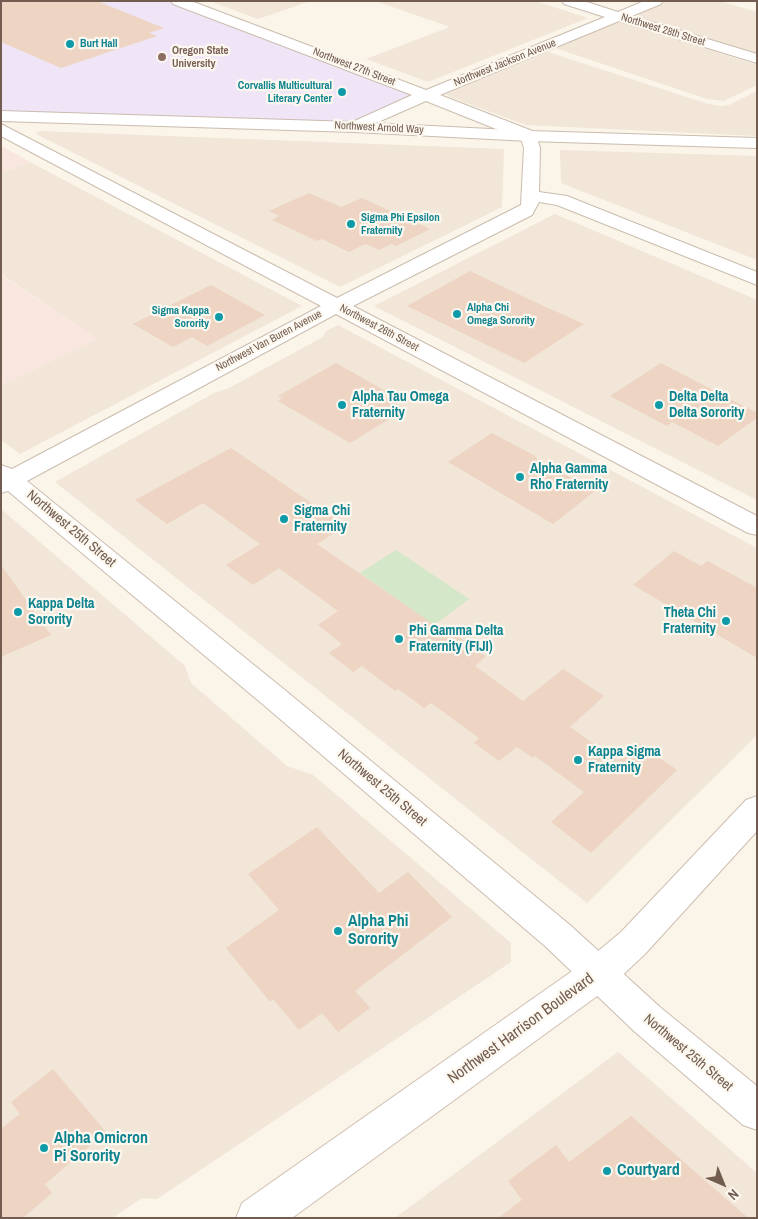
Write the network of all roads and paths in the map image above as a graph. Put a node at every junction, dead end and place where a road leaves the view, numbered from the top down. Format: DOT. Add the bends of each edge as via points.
graph roads {
  1 [pos="178,1"];
  2 [pos="569,1"];
  3 [pos="656,1"];
  4 [pos="619,17"];
  5 [pos="757,59"];
  6 [pos="426,94"];
  7 [pos="1,116"];
  8 [pos="354,127"];
  9 [pos="1,129"];
  10 [pos="529,136"];
  11 [pos="757,143"];
  12 [pos="531,196"];
  13 [pos="757,279"];
  14 [pos="336,306"];
  15 [pos="5,480"];
  16 [pos="757,527"];
  17 [pos="757,809"];
  18 [pos="598,974"];
  19 [pos="757,1111"];
  20 [pos="256,1218"];
  1 -- 6 [label="street, Northwest 27th Street"];
  2 -- 4 [label="street, Northwest 28th Street"];
  3 -- 4 [label="street, Northwest Jackson Avenue"];
  4 -- 5 [label="street, Northwest 28th Street"];
  4 -- 6 [label="street, Northwest Jackson Avenue"];
  6 -- 8 [label="street, Northwest Jackson Avenue"];
  6 -- 10 [label="street, Northwest 27th Street"];
  7 -- 8 [label="street, Northwest Arnold Way"];
  8 -- 10 [label="street, Northwest Arnold Way"];
  9 -- 14 [label="street, Northwest 26th Street"];
  10 -- 11 [label="street, Northwest Arnold Way"];
  10 -- 12 [label="street" via="532,148"];
  12 -- 13 [label="street" via="561,200"];
  12 -- 14 [label="street, Northwest Van Buren Avenue" via="526,211"];
  14 -- 15 [label="street, Northwest Van Buren Avenue"];
  14 -- 16 [label="street, Northwest 26th Street"];
  15 -- 18 [label="street, Northwest 25th Street" via="284,706 558,936"];
  17 -- 18 [label="street, Northwest Harrison Boulevard" via="633,943"];
  18 -- 19 [label="street, Northwest 25th Street"];
  18 -- 20 [label="street, Northwest Harrison Boulevard"];
}
